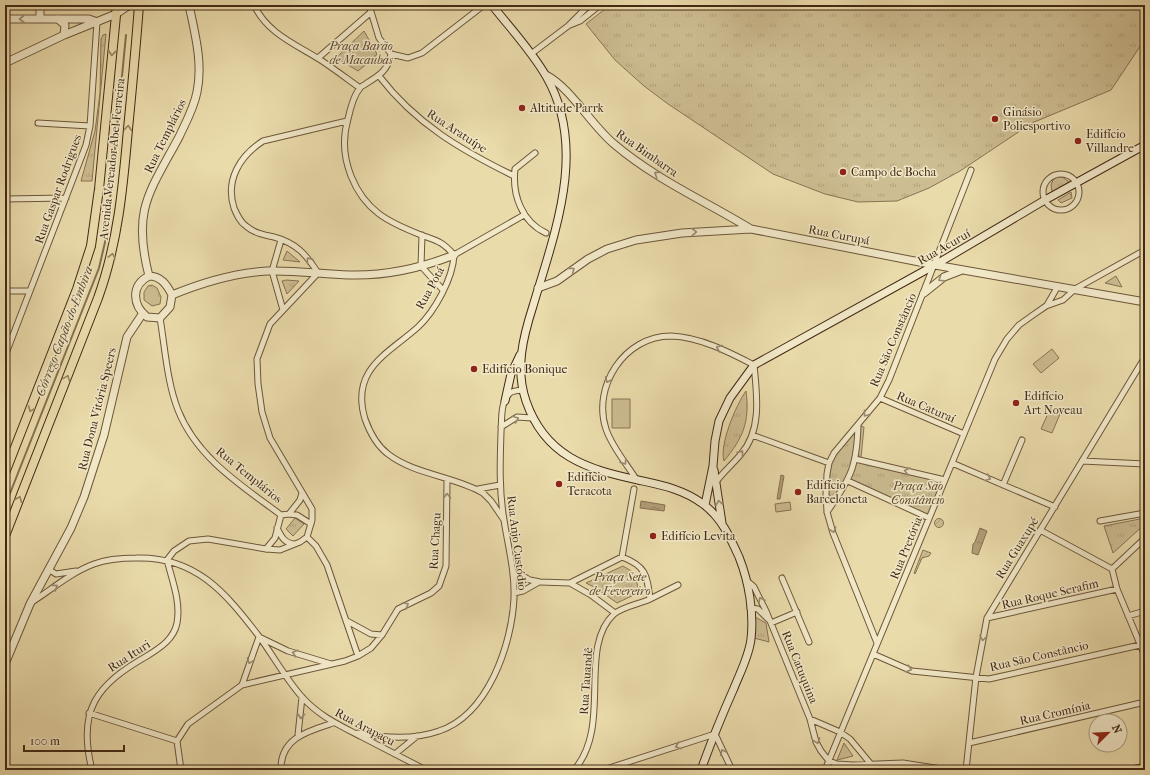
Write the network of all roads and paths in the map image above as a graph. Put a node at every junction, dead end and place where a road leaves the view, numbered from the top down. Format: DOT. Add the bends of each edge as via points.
graph roads {
  1 [pos="40,5"];
  2 [pos="117,5"];
  3 [pos="127,5"];
  4 [pos="139,5"];
  5 [pos="189,5"];
  6 [pos="254,5"];
  7 [pos="369,5"];
  8 [pos="484,5"];
  9 [pos="492,5"];
  10 [pos="589,5"];
  11 [pos="600,5"];
  12 [pos="370,13"];
  13 [pos="116,14"];
  14 [pos="5,19"];
  15 [pos="40,19"];
  16 [pos="58,19"];
  17 [pos="77,19"];
  18 [pos="97,22"];
  19 [pos="568,26"];
  20 [pos="79,29"];
  21 [pos="64,35"];
  22 [pos="391,54"];
  23 [pos="531,54"];
  24 [pos="318,58"];
  25 [pos="5,63"];
  26 [pos="546,75"];
  27 [pos="379,76"];
  28 [pos="360,88"];
  29 [pos="347,121"];
  30 [pos="38,122"];
  31 [pos="90,126"];
  32 [pos="1145,145"];
  33 [pos="535,153"];
  34 [pos="971,170"];
  35 [pos="514,176"];
  36 [pos="1076,183"];
  37 [pos="66,198"];
  38 [pos="5,199"];
  39 [pos="1045,200"];
  40 [pos="727,214"];
  41 [pos="524,215"];
  42 [pos="751,229"];
  43 [pos="720,231"];
  44 [pos="546,233"];
  45 [pos="422,235"];
  46 [pos="281,240"];
  47 [pos="1145,250"];
  48 [pos="454,255"];
  49 [pos="935,265"];
  50 [pos="422,266"];
  51 [pos="962,270"];
  52 [pos="272,271"];
  53 [pos="318,272"];
  54 [pos="149,276"];
  55 [pos="1058,286"];
  56 [pos="538,288"];
  57 [pos="1075,289"];
  58 [pos="5,290"];
  59 [pos="443,290"];
  60 [pos="30,291"];
  61 [pos="924,293"];
  62 [pos="172,295"];
  63 [pos="1145,302"];
  64 [pos="1046,306"];
  65 [pos="283,310"];
  66 [pos="143,313"];
  67 [pos="160,318"];
  68 [pos="521,355"];
  69 [pos="5,356"];
  70 [pos="1145,357"];
  71 [pos="754,365"];
  72 [pos="523,390"];
  73 [pos="880,398"];
  74 [pos="505,401"];
  75 [pos="532,418"];
  76 [pos="858,425"];
  77 [pos="502,427"];
  78 [pos="752,434"];
  79 [pos="964,434"];
  80 [pos="1022,440"];
  81 [pos="855,459"];
  82 [pos="1082,461"];
  83 [pos="829,463"];
  84 [pos="952,463"];
  85 [pos="1145,464"];
  86 [pos="713,466"];
  87 [pos="5,473"];
  88 [pos="447,479"];
  89 [pos="636,479"];
  90 [pos="945,480"];
  91 [pos="848,481"];
  92 [pos="716,482"];
  93 [pos="500,485"];
  94 [pos="1003,485"];
  95 [pos="476,489"];
  96 [pos="634,489"];
  97 [pos="302,493"];
  98 [pos="705,505"];
  99 [pos="1055,507"];
  100 [pos="827,512"];
  101 [pos="1145,513"];
  102 [pos="289,514"];
  103 [pos="281,515"];
  104 [pos="930,518"];
  105 [pos="504,520"];
  106 [pos="1100,521"];
  107 [pos="311,524"];
  108 [pos="722,524"];
  109 [pos="276,527"];
  110 [pos="1040,530"];
  111 [pos="5,536"];
  112 [pos="307,537"];
  113 [pos="1145,538"];
  114 [pos="296,544"];
  115 [pos="266,549"];
  116 [pos="622,557"];
  117 [pos="167,560"];
  118 [pos="48,569"];
  119 [pos="1112,569"];
  120 [pos="81,570"];
  121 [pos="514,575"];
  122 [pos="524,577"];
  123 [pos="782,578"];
  124 [pos="746,580"];
  125 [pos="540,582"];
  126 [pos="570,583"];
  127 [pos="678,585"];
  128 [pos="525,588"];
  129 [pos="1117,589"];
  130 [pos="514,593"];
  131 [pos="650,599"];
  132 [pos="30,604"];
  133 [pos="750,608"];
  134 [pos="1145,611"];
  135 [pos="797,612"];
  136 [pos="615,613"];
  137 [pos="1128,616"];
  138 [pos="987,618"];
  139 [pos="346,621"];
  140 [pos="771,623"];
  141 [pos="382,635"];
  142 [pos="259,637"];
  143 [pos="809,642"];
  144 [pos="877,643"];
  145 [pos="1140,644"];
  146 [pos="873,654"];
  147 [pos="358,656"];
  148 [pos="1145,656"];
  149 [pos="5,664"];
  150 [pos="332,664"];
  151 [pos="285,675"];
  152 [pos="976,677"];
  153 [pos="242,685"];
  154 [pos="302,697"];
  155 [pos="1145,702"];
  156 [pos="89,713"];
  157 [pos="810,719"];
  158 [pos="333,723"];
  159 [pos="353,732"];
  160 [pos="840,732"];
  161 [pos="715,734"];
  162 [pos="298,736"];
  163 [pos="417,736"];
  164 [pos="177,741"];
  165 [pos="969,743"];
  166 [pos="395,754"];
  167 [pos="829,761"];
  168 [pos="870,763"];
  169 [pos="1142,767"];
  170 [pos="92,770"];
  171 [pos="181,770"];
  172 [pos="281,770"];
  173 [pos="426,770"];
  174 [pos="574,770"];
  175 [pos="603,770"];
  176 [pos="701,770"];
  177 [pos="732,770"];
  178 [pos="825,770"];
  179 [pos="948,770"];
  180 [pos="966,770"];
  181 [pos="1128,770"];
  1 -- 15 [label="street"];
  2 -- 13 [label="main road, Avenida Vereador Abel Ferreira"];
  3 -- 13 [label="street"];
  111 -- 4 [label="main road, Avenida Vereador Abel Ferreira, one-way" via="98,298 111,258 124,176"];
  5 -- 54 [label="street, Rua Templários" via="198,52 197,93 187,121 151,188 144,208 142,243"];
  6 -- 24 [label="street" via="273,30"];
  7 -- 12 [label="street"];
  8 -- 22 [label="street" via="422,53 408,58"];
  9 -- 23 [label="street"];
  10 -- 19 [label="street"];
  11 -- 19 [label="street" via="580,21"];
  12 -- 22 [label="street" via="379,38"];
  12 -- 24 [label="street"];
  13 -- 18 [label="street"];
  13 -- 87 [label="main road, Avenida Vereador Abel Ferreira, one-way" via="100,189 91,246 77,289"];
  15 -- 14 [label="street, one-way"];
  15 -- 16 [label="street"];
  16 -- 17 [label="street"];
  16 -- 21 [label="street" via="65,25"];
  17 -- 18 [label="street"];
  17 -- 20 [label="street"];
  18 -- 20 [label="street"];
  18 -- 31 [label="street, Rua Gaspar Rodrigues"];
  19 -- 23 [label="street"];
  20 -- 21 [label="street"];
  21 -- 25 [label="street"];
  22 -- 27 [label="street" via="388,67"];
  23 -- 26 [label="street"];
  24 -- 28 [label="street"];
  40 -- 26 [label="street, Rua Bimbarra, one-way" via="677,187 615,145 600,132 558,83"];
  26 -- 56 [label="street" via="565,128 567,156 560,209"];
  27 -- 28 [label="street"];
  27 -- 35 [label="street, Rua Aratuípe" via="408,110 430,128 458,147"];
  28 -- 29 [label="street, Rua Potá"];
  29 -- 45 [label="street, Rua Potá" via="344,150 356,189 375,212"];
  29 -- 46 [label="street" via="263,141 254,147 237,168 231,186 232,201 239,218 254,232"];
  30 -- 31 [label="street"];
  31 -- 37 [label="street, Rua Gaspar Rodrigues" via="86,145"];
  32 -- 36 [label="street, Rua Acuruí"];
  33 -- 35 [label="street" via="515,169"];
  34 -- 49 [label="street, Rua São Constâncio"];
  35 -- 41 [label="street"];
  36 -- 39 [label="street, Rua Acuruí"];
  36 -- 39 [label="street" via="1072,178 1061,174 1050,178 1044,188"];
  36 -- 39 [label="street" via="1079,194 1070,207 1053,208"];
  37 -- 38 [label="street"];
  37 -- 60 [label="street, Rua Gaspar Rodrigues"];
  39 -- 49 [label="street, Rua Acuruí"];
  40 -- 42 [label="street, Rua Bimbarra"];
  40 -- 43 [label="street" via="728,226"];
  41 -- 44 [label="street" via="538,230"];
  41 -- 48 [label="street"];
  42 -- 43 [label="street, Rua Curupá"];
  42 -- 49 [label="street, Rua Curupá"];
  56 -- 43 [label="street, Rua Curupá, one-way" via="557,281 588,258 607,249 649,238"];
  45 -- 48 [label="street, Rua Potá" via="444,244"];
  45 -- 50 [label="street"];
  46 -- 52 [label="street"];
  53 -- 46 [label="street, one-way" via="303,252"];
  47 -- 57 [label="street, Rua Pretória"];
  48 -- 50 [label="street"];
  48 -- 59 [label="street, Rua Potá" via="451,275"];
  49 -- 51 [label="street, Rua Curupá"];
  49 -- 61 [label="street, Rua São Constâncio"];
  49 -- 71 [label="street, Rua Acuruí"];
  50 -- 53 [label="street" via="375,274"];
  50 -- 59 [label="street"];
  51 -- 55 [label="street, Rua Curupá"];
  51 -- 61 [label="street, one-way" via="944,277"];
  52 -- 53 [label="street"];
  52 -- 62 [label="street" via="222,279"];
  52 -- 65 [label="street"];
  53 -- 65 [label="street"];
  54 -- 62 [label="street" via="159,278"];
  54 -- 66 [label="street" via="138,284 135,294 138,307"];
  55 -- 57 [label="street, Rua Curupá"];
  55 -- 64 [label="street, Rua Pretória"];
  56 -- 68 [label="street"];
  57 -- 63 [label="street, Rua Curupá"];
  57 -- 64 [label="street, Rua Pretória" via="1063,300"];
  58 -- 60 [label="street"];
  59 -- 88 [label="street, Rua Potá" via="419,326 387,351 373,366 362,395 369,430 378,445 400,462"];
  60 -- 69 [label="street, Rua Gaspar Rodrigues"];
  61 -- 73 [label="street, Rua São Constâncio"];
  62 -- 67 [label="street" via="170,307"];
  64 -- 79 [label="street, Rua Pretória" via="1019,325 1007,339 995,359"];
  65 -- 97 [label="street" via="270,324 257,359 258,384 262,412 270,438"];
  66 -- 67 [label="street" via="152,318"];
  66 -- 118 [label="street, Rua Dona Vitória Speers" via="127,337 92,475 71,528"];
  67 -- 103 [label="street, Rua Templários" via="171,383 178,410 188,432 221,470"];
  68 -- 72 [label="street"];
  68 -- 74 [label="street" via="511,374"];
  70 -- 82 [label="street, Rua Guaxupé"];
  71 -- 78 [label="street" via="757,413"];
  71 -- 86 [label="street" via="730,398 719,421"];
  71 -- 89 [label="street, one-way" via="711,345 665,336 641,345 620,360 604,389 602,409 606,429 613,444"];
  72 -- 74 [label="street" via="511,392"];
  72 -- 75 [label="street"];
  73 -- 76 [label="street, Rua São Constâncio, one-way"];
  73 -- 79 [label="street, Rua Caturaí"];
  74 -- 77 [label="street, Rua Anjo Custódio"];
  77 -- 75 [label="street, one-way" via="517,417"];
  75 -- 89 [label="street" via="555,447 570,459 602,471"];
  76 -- 81 [label="street"];
  76 -- 83 [label="street, Rua São Constâncio" via="836,450"];
  77 -- 93 [label="street, Rua Anjo Custódio"];
  78 -- 83 [label="street"];
  92 -- 78 [label="street, one-way" via="742,454"];
  79 -- 84 [label="street, Rua Pretória"];
  80 -- 94 [label="street"];
  90 -- 81 [label="street, one-way"];
  81 -- 91 [label="street"];
  82 -- 85 [label="street"];
  82 -- 99 [label="street, Rua Guaxupé"];
  83 -- 100 [label="street, Rua São Constâncio"];
  84 -- 90 [label="street, Rua Pretória"];
  84 -- 94 [label="street, one-way"];
  86 -- 92 [label="street"];
  86 -- 98 [label="street"];
  88 -- 95 [label="street, Rua Potá"];
  141 -- 88 [label="street, Rua Chagu, one-way" via="398,610 431,592 439,586 443,578 446,566"];
  89 -- 98 [label="street" via="676,489"];
  90 -- 104 [label="street, Rua Pretória"];
  91 -- 100 [label="street"];
  91 -- 104 [label="street"];
  108 -- 92 [label="street, one-way"];
  93 -- 95 [label="street, Rua Potá"];
  93 -- 105 [label="street, Rua Anjo Custódio"];
  94 -- 99 [label="street"];
  95 -- 105 [label="street, Rua Potá" via="488,497"];
  96 -- 116 [label="street"];
  97 -- 102 [label="street"];
  97 -- 107 [label="street" via="312,509"];
  98 -- 108 [label="street"];
  99 -- 110 [label="street, Rua Guaxupé"];
  100 -- 144 [label="street, Rua São Constâncio, one-way"];
  101 -- 106 [label="street"];
  102 -- 103 [label="street"];
  102 -- 107 [label="street" via="297,515"];
  103 -- 109 [label="street"];
  104 -- 144 [label="street, Rua Pretória"];
  105 -- 121 [label="street, Rua Anjo Custódio"];
  107 -- 112 [label="street"];
  108 -- 124 [label="street" via="735,548"];
  109 -- 114 [label="street" via="288,544"];
  109 -- 115 [label="street" via="275,538"];
  110 -- 119 [label="street"];
  110 -- 138 [label="street, Rua Guaxupé"];
  112 -- 114 [label="street"];
  112 -- 139 [label="street" via="316,546 327,565"];
  113 -- 119 [label="street"];
  114 -- 115 [label="street" via="280,550"];
  115 -- 117 [label="street" via="208,539 198,540 182,544"];
  116 -- 126 [label="street"];
  116 -- 131 [label="street" via="640,565 644,571"];
  117 -- 120 [label="street" via="147,557 124,558 94,564"];
  117 -- 142 [label="street" via="196,572 217,587"];
  117 -- 156 [label="street, Rua Ituri" via="178,612 177,624 172,635 156,650 122,670 109,681"];
  118 -- 120 [label="street" via="56,574"];
  118 -- 132 [label="street, Rua Dona Vitória Speers"];
  119 -- 129 [label="street"];
  132 -- 120 [label="street, one-way"];
  121 -- 122 [label="street"];
  121 -- 130 [label="street, Rua Anjo Custódio"];
  122 -- 125 [label="street"];
  122 -- 128 [label="street"];
  123 -- 135 [label="street"];
  124 -- 133 [label="street"];
  140 -- 124 [label="street, Rua Catuquina, one-way" via="754,587"];
  125 -- 126 [label="street"];
  125 -- 128 [label="street"];
  126 -- 136 [label="street"];
  127 -- 131 [label="street"];
  128 -- 130 [label="street"];
  129 -- 137 [label="street"];
  129 -- 138 [label="street, Rua Roque Serafim"];
  130 -- 163 [label="street, Rua Anjo Custódio" via="506,650 478,702 452,725 440,731"];
  131 -- 136 [label="street"];
  132 -- 149 [label="street, Rua Dona Vitória Speers"];
  133 -- 140 [label="street, Rua Catuquina" via="758,609"];
  133 -- 161 [label="street" via="751,641"];
  134 -- 137 [label="street"];
  135 -- 140 [label="street"];
  135 -- 143 [label="street"];
  136 -- 174 [label="street, Rua Tauandê" via="603,630 599,644 593,731 590,742"];
  137 -- 145 [label="street"];
  138 -- 152 [label="street, Rua Guaxupé, one-way"];
  139 -- 141 [label="street" via="370,634"];
  139 -- 147 [label="street"];
  140 -- 157 [label="street, Rua Catuquina"];
  141 -- 147 [label="street, Rua Chagu" via="371,648"];
  150 -- 142 [label="street, one-way" via="288,651"];
  142 -- 151 [label="street"];
  142 -- 153 [label="street, one-way"];
  144 -- 146 [label="street, Rua Pretória"];
  145 -- 148 [label="street"];
  145 -- 152 [label="street, Rua São Constâncio" via="989,679"];
  146 -- 152 [label="street, Rua São Constâncio, one-way" via="912,671"];
  146 -- 160 [label="street, Rua Pretória"];
  147 -- 150 [label="street, Rua Chagu"];
  150 -- 151 [label="street, Rua Chagu"];
  151 -- 153 [label="street, Rua Chagu"];
  151 -- 154 [label="street, Rua Arapaçu"];
  152 -- 165 [label="street, Rua Guaxupé"];
  153 -- 164 [label="street" via="188,724"];
  154 -- 158 [label="street, Rua Arapaçu"];
  154 -- 162 [label="street, one-way"];
  155 -- 165 [label="street, Rua Cromínia"];
  156 -- 164 [label="street"];
  156 -- 170 [label="street, Rua Ituri" via="86,737"];
  157 -- 160 [label="street, Rua Catuquina"];
  157 -- 167 [label="street, Rua Catuquina, one-way" via="816,742"];
  158 -- 159 [label="street, Rua Arapaçu"];
  158 -- 162 [label="street"];
  159 -- 163 [label="street, Rua Anjo Custódio"];
  159 -- 166 [label="street, Rua Arapaçu"];
  160 -- 167 [label="street, Rua Pretória"];
  160 -- 168 [label="street, Rua Catuquina" via="850,739"];
  161 -- 175 [label="street, one-way"];
  161 -- 176 [label="street"];
  177 -- 161 [label="street, one-way"];
  162 -- 172 [label="street" via="284,754"];
  163 -- 166 [label="street, Rua Anjo Custódio"];
  164 -- 171 [label="street"];
  165 -- 180 [label="street, Rua Guaxupé"];
  166 -- 173 [label="street, Rua Arapaçu"];
  167 -- 168 [label="street" via="837,764"];
  167 -- 178 [label="street, Rua Pretória"];
  168 -- 179 [label="street" via="903,763"];
  169 -- 181 [label="street"];
}
